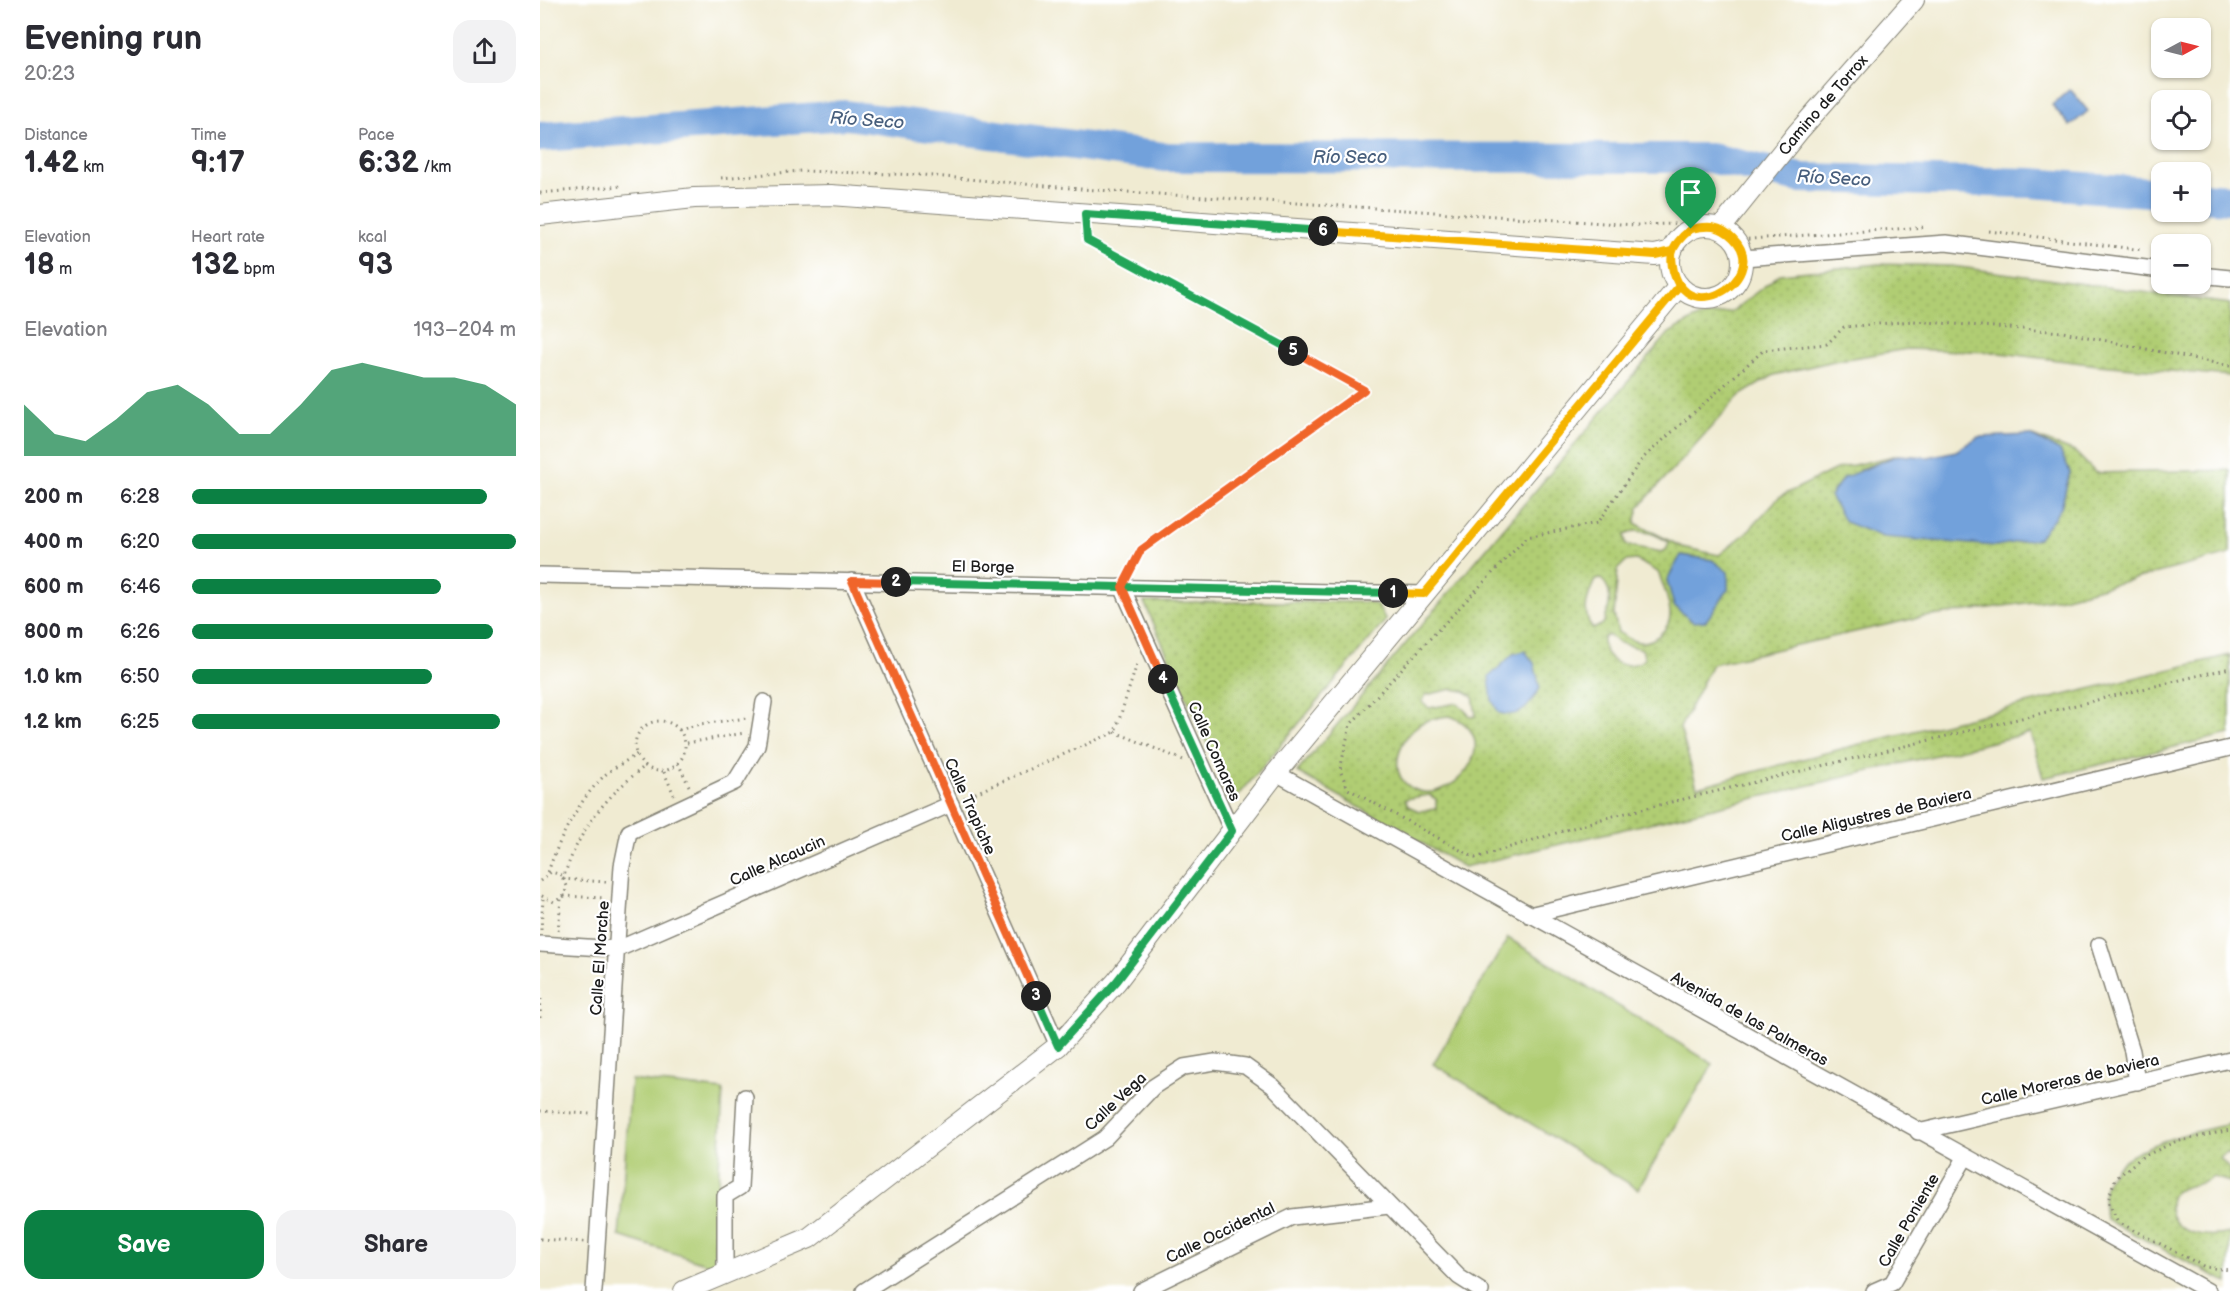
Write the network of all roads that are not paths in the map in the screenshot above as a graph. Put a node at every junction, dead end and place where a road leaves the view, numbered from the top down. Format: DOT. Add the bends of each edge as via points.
graph roads {
  1 [pos="1914,0"];
  2 [pos="540,215"];
  3 [pos="1721,228"];
  4 [pos="1672,251"];
  5 [pos="1743,258"];
  6 [pos="2151,269"];
  7 [pos="2211,276"];
  8 [pos="2230,278"];
  9 [pos="1679,286"];
  10 [pos="540,575"];
  11 [pos="852,581"];
  12 [pos="1122,587"];
  13 [pos="1424,594"];
  14 [pos="764,702"];
  15 [pos="2230,748"];
  16 [pos="1276,773"];
  17 [pos="951,804"];
  18 [pos="1232,831"];
  19 [pos="1529,915"];
  20 [pos="540,944"];
  21 [pos="2099,945"];
  22 [pos="618,949"];
  23 [pos="1058,1046"];
  24 [pos="2230,1060"];
  25 [pos="2137,1082"];
  26 [pos="745,1097"];
  27 [pos="1918,1132"];
  28 [pos="1965,1158"];
  29 [pos="1389,1206"];
  30 [pos="724,1273"];
  31 [pos="594,1291"];
  32 [pos="684,1291"];
  33 [pos="864,1291"];
  34 [pos="1141,1291"];
  35 [pos="1481,1291"];
  36 [pos="1874,1291"];
  37 [pos="2208,1291"];
  1 -- 3 [label="street, Camino de Torrox" via="1798,132"];
  2 -- 4 [label="street" via="694,198 831,195 1655,255"];
  3 -- 4 [label="street" via="1706,225 1691,229 1677,240"];
  3 -- 5 [label="street" via="1736,240"];
  4 -- 9 [label="street" via="1672,272"];
  5 -- 6 [label="street" via="1946,243"];
  5 -- 9 [label="street" via="1740,276 1729,290 1712,298 1694,296"];
  7 -- 8 [label="street"];
  9 -- 13 [label="street"];
  10 -- 11 [label="street, El Borge"];
  11 -- 12 [label="street, El Borge"];
  11 -- 17 [label="street, Calle Trapiche"];
  12 -- 13 [label="street, El Borge"];
  12 -- 18 [label="street, Calle Comares"];
  13 -- 16 [label="street"];
  14 -- 22 [label="street, Calle El Morche" via="757,746 735,782 629,832"];
  15 -- 19 [label="street, Calle Aligustres de Baviera"];
  16 -- 18 [label="street"];
  16 -- 19 [label="street, Avenida de las Palmeras"];
  17 -- 22 [label="street, Calle Alcaucin"];
  17 -- 23 [label="street, Calle Trapiche"];
  18 -- 23 [label="street" via="1117,981"];
  19 -- 27 [label="street, Avenida de las Palmeras"];
  20 -- 22 [label="street"];
  21 -- 25 [label="street" via="2132,1051"];
  22 -- 31 [label="street, Calle El Morche"];
  23 -- 30 [label="street" via="809,1238"];
  24 -- 25 [label="street, Calle Moreras de baviera"];
  25 -- 27 [label="street, Calle Moreras de baviera"];
  26 -- 30 [label="street" via="740,1187 725,1196"];
  27 -- 28 [label="street, Avenida de las Palmeras"];
  28 -- 36 [label="street, Calle Poniente" via="1892,1284"];
  28 -- 37 [label="street, Avenida de las Palmeras"];
  29 -- 33 [label="street, Calle Vega" via="1273,1086 1245,1066 1215,1062 1184,1067 1153,1087 1105,1138"];
  29 -- 34 [label="street, Calle Occidental" via="1292,1217"];
  29 -- 35 [label="street, Calle Vega" via="1459,1277"];
  30 -- 32 [label="street"];
}
